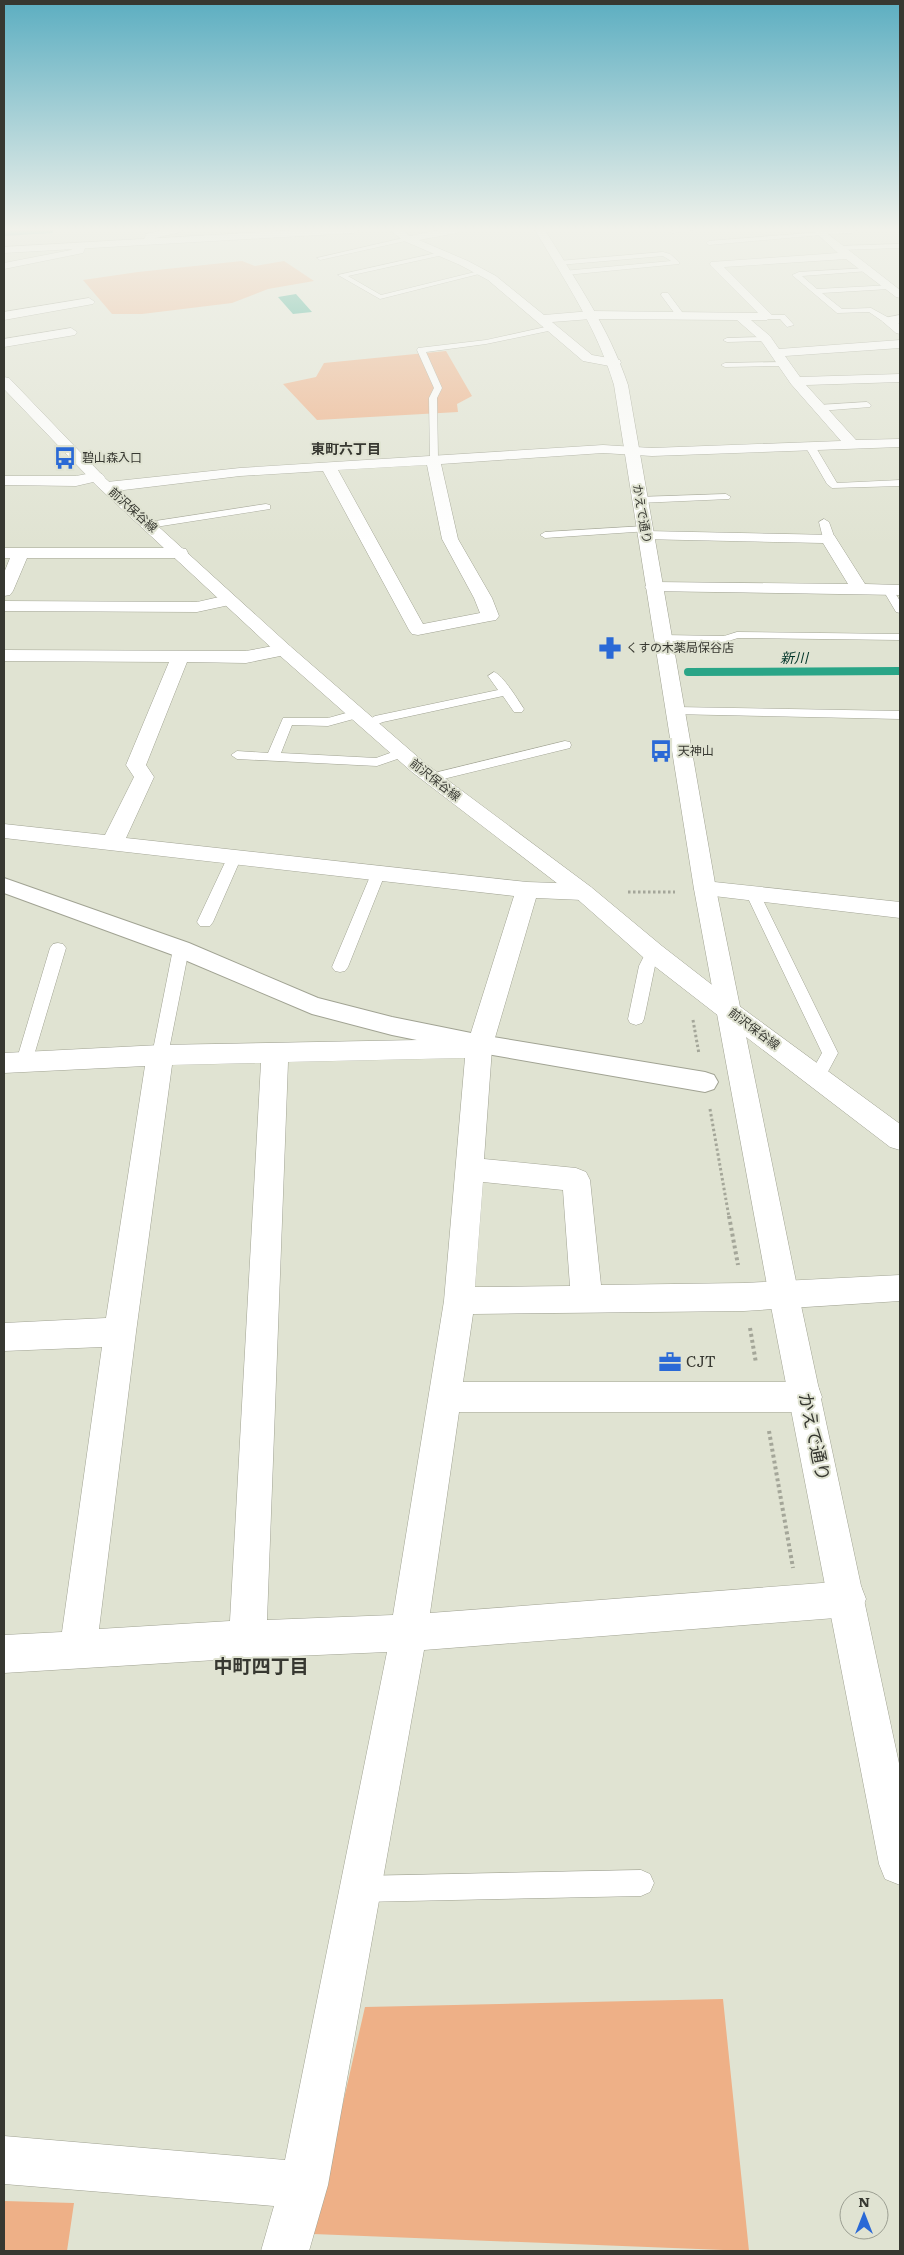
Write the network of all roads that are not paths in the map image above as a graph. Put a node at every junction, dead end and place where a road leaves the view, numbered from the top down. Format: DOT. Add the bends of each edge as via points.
graph roads {
  1 [pos="74,335"];
  2 [pos="517,335"];
  3 [pos="559,335"];
  4 [pos="601,335"];
  5 [pos="762,335"];
  6 [pos="766,339"];
  7 [pos="727,340"];
  8 [pos="4,343"];
  9 [pos="900,344"];
  10 [pos="775,353"];
  11 [pos="615,363"];
  12 [pos="783,364"];
  13 [pos="725,365"];
  14 [pos="900,378"];
  15 [pos="880,379"];
  16 [pos="4,381"];
  17 [pos="796,382"];
  18 [pos="894,391"];
  19 [pos="867,405"];
  20 [pos="819,408"];
  21 [pos="900,443"];
  22 [pos="851,444"];
  23 [pos="882,444"];
  24 [pos="810,446"];
  25 [pos="630,451"];
  26 [pos="894,458"];
  27 [pos="433,459"];
  28 [pos="328,466"];
  29 [pos="4,481"];
  30 [pos="102,482"];
  31 [pos="900,483"];
  32 [pos="726,498"];
  33 [pos="639,500"];
  34 [pos="266,507"];
  35 [pos="149,525"];
  36 [pos="645,533"];
  37 [pos="545,535"];
  38 [pos="4,553"];
  39 [pos="21,553"];
  40 [pos="180,553"];
  41 [pos="654,587"];
  42 [pos="859,589"];
  43 [pos="894,590"];
  44 [pos="4,591"];
  45 [pos="228,600"];
  46 [pos="4,606"];
  47 [pos="900,610"];
  48 [pos="900,637"];
  49 [pos="662,638"];
  50 [pos="284,650"];
  51 [pos="4,655"];
  52 [pos="180,657"];
  53 [pos="494,676"];
  54 [pos="506,692"];
  55 [pos="518,709"];
  56 [pos="675,710"];
  57 [pos="900,715"];
  58 [pos="362,719"];
  59 [pos="565,745"];
  60 [pos="401,753"];
  61 [pos="237,756"];
  62 [pos="274,757"];
  63 [pos="431,778"];
  64 [pos="4,831"];
  65 [pos="112,843"];
  66 [pos="235,856"];
  67 [pos="378,874"];
  68 [pos="4,885"];
  69 [pos="705,889"];
  70 [pos="528,890"];
  71 [pos="583,892"];
  72 [pos="753,894"];
  73 [pos="900,910"];
  74 [pos="205,922"];
  75 [pos="58,948"];
  76 [pos="181,950"];
  77 [pos="653,952"];
  78 [pos="340,967"];
  79 [pos="729,1011"];
  80 [pos="636,1020"];
  81 [pos="480,1046"];
  82 [pos="275,1054"];
  83 [pos="160,1055"];
  84 [pos="14,1063"];
  85 [pos="817,1076"];
  86 [pos="705,1082"];
  87 [pos="900,1139"];
  88 [pos="470,1169"];
  89 [pos="900,1288"];
  90 [pos="784,1296"];
  91 [pos="587,1300"];
  92 [pos="459,1301"];
  93 [pos="120,1332"];
  94 [pos="4,1337"];
  95 [pos="445,1397"];
  96 [pos="806,1397"];
  97 [pos="848,1599"];
  98 [pos="409,1633"];
  99 [pos="248,1639"];
  100 [pos="78,1650"];
  101 [pos="4,1654"];
  102 [pos="897,1831"];
  103 [pos="900,1864"];
  104 [pos="641,1883"];
  105 [pos="361,1889"];
  106 [pos="4,2160"];
  107 [pos="304,2185"];
  108 [pos="286,2251"];
  1 -- 8 [label="street"];
  2 -- 27 [label="lane" via="421,350 438,388 433,398"];
  3 -- 11 [label="street" via="588,358"];
  4 -- 11 [label="street, かえで通り"];
  5 -- 6 [label="street"];
  6 -- 7 [label="lane"];
  6 -- 10 [label="street"];
  9 -- 10 [label="street"];
  10 -- 12 [label="street"];
  11 -- 25 [label="street, かえで通り"];
  12 -- 13 [label="lane"];
  12 -- 17 [label="street"];
  14 -- 15 [label="street"];
  15 -- 17 [label="street"];
  15 -- 18 [label="street"];
  16 -- 30 [label="street, 前沢保谷線"];
  17 -- 20 [label="street"];
  19 -- 20 [label="lane"];
  20 -- 22 [label="street"];
  21 -- 23 [label="street"];
  22 -- 23 [label="street"];
  22 -- 24 [label="street"];
  23 -- 26 [label="street"];
  24 -- 25 [label="street"];
  24 -- 31 [label="lane" via="835,486"];
  25 -- 27 [label="street" via="603,449"];
  25 -- 33 [label="street, かえで通り"];
  27 -- 28 [label="street"];
  27 -- 28 [label="street" via="450,539 490,616 418,630"];
  28 -- 30 [label="street"];
  29 -- 30 [label="street"];
  30 -- 35 [label="street, 前沢保谷線"];
  32 -- 33 [label="lane"];
  33 -- 36 [label="street, かえで通り"];
  34 -- 35 [label="lane"];
  35 -- 40 [label="street, 前沢保谷線"];
  36 -- 37 [label="lane"];
  36 -- 41 [label="street, かえで通り"];
  36 -- 42 [label="street" via="826,530"];
  38 -- 39 [label="street"];
  39 -- 40 [label="street"];
  39 -- 44 [label="street"];
  40 -- 45 [label="street, 前沢保谷線"];
  41 -- 42 [label="street"];
  41 -- 49 [label="street, かえで通り"];
  42 -- 43 [label="street"];
  43 -- 47 [label="lane"];
  45 -- 46 [label="street" via="197,607"];
  45 -- 50 [label="street, 前沢保谷線"];
  48 -- 49 [label="lane" via="736,635 725,639"];
  49 -- 56 [label="street, かえで通り"];
  50 -- 52 [label="street" via="246,657"];
  50 -- 58 [label="street, 前沢保谷線"];
  51 -- 52 [label="street"];
  52 -- 65 [label="street" via="136,765 144,777"];
  53 -- 54 [label="lane"];
  54 -- 55 [label="lane"];
  54 -- 58 [label="lane" via="379,719"];
  56 -- 57 [label="lane"];
  56 -- 69 [label="street, かえで通り"];
  58 -- 60 [label="street, 前沢保谷線"];
  58 -- 62 [label="lane" via="287,721"];
  59 -- 63 [label="lane"];
  60 -- 62 [label="lane" via="377,762"];
  60 -- 63 [label="street, 前沢保谷線"];
  61 -- 62 [label="lane"];
  63 -- 71 [label="street, 前沢保谷線"];
  64 -- 65 [label="street"];
  65 -- 66 [label="street"];
  66 -- 67 [label="street"];
  66 -- 74 [label="lane"];
  67 -- 70 [label="street"];
  67 -- 78 [label="lane"];
  68 -- 76 [label="street"];
  69 -- 72 [label="street"];
  69 -- 79 [label="street, かえで通り"];
  70 -- 71 [label="street"];
  70 -- 81 [label="street"];
  71 -- 77 [label="street, 前沢保谷線"];
  72 -- 73 [label="street"];
  72 -- 85 [label="lane" via="830,1053"];
  75 -- 84 [label="lane"];
  76 -- 81 [label="street" via="312,1005"];
  76 -- 83 [label="lane"];
  77 -- 79 [label="street, 前沢保谷線"];
  77 -- 80 [label="lane"];
  79 -- 85 [label="street, 前沢保谷線"];
  79 -- 90 [label="street, かえで通り"];
  81 -- 82 [label="street"];
  81 -- 86 [label="street"];
  81 -- 88 [label="street"];
  82 -- 83 [label="street"];
  82 -- 99 [label="street"];
  83 -- 84 [label="street"];
  83 -- 93 [label="street"];
  85 -- 87 [label="street, 前沢保谷線"];
  88 -- 91 [label="street" via="576,1180"];
  88 -- 92 [label="street"];
  89 -- 90 [label="street"];
  90 -- 91 [label="street"];
  90 -- 96 [label="street, かえで通り"];
  91 -- 92 [label="street"];
  92 -- 95 [label="street"];
  93 -- 94 [label="street"];
  93 -- 100 [label="street"];
  95 -- 96 [label="street"];
  95 -- 98 [label="street"];
  96 -- 97 [label="street, かえで通り"];
  97 -- 98 [label="street"];
  97 -- 102 [label="street, かえで通り"];
  98 -- 99 [label="street"];
  98 -- 105 [label="street"];
  99 -- 100 [label="street"];
  100 -- 101 [label="street"];
  102 -- 103 [label="street, かえで通り"];
  104 -- 105 [label="lane"];
  105 -- 107 [label="street"];
  106 -- 107 [label="street"];
  107 -- 108 [label="street"];
}
